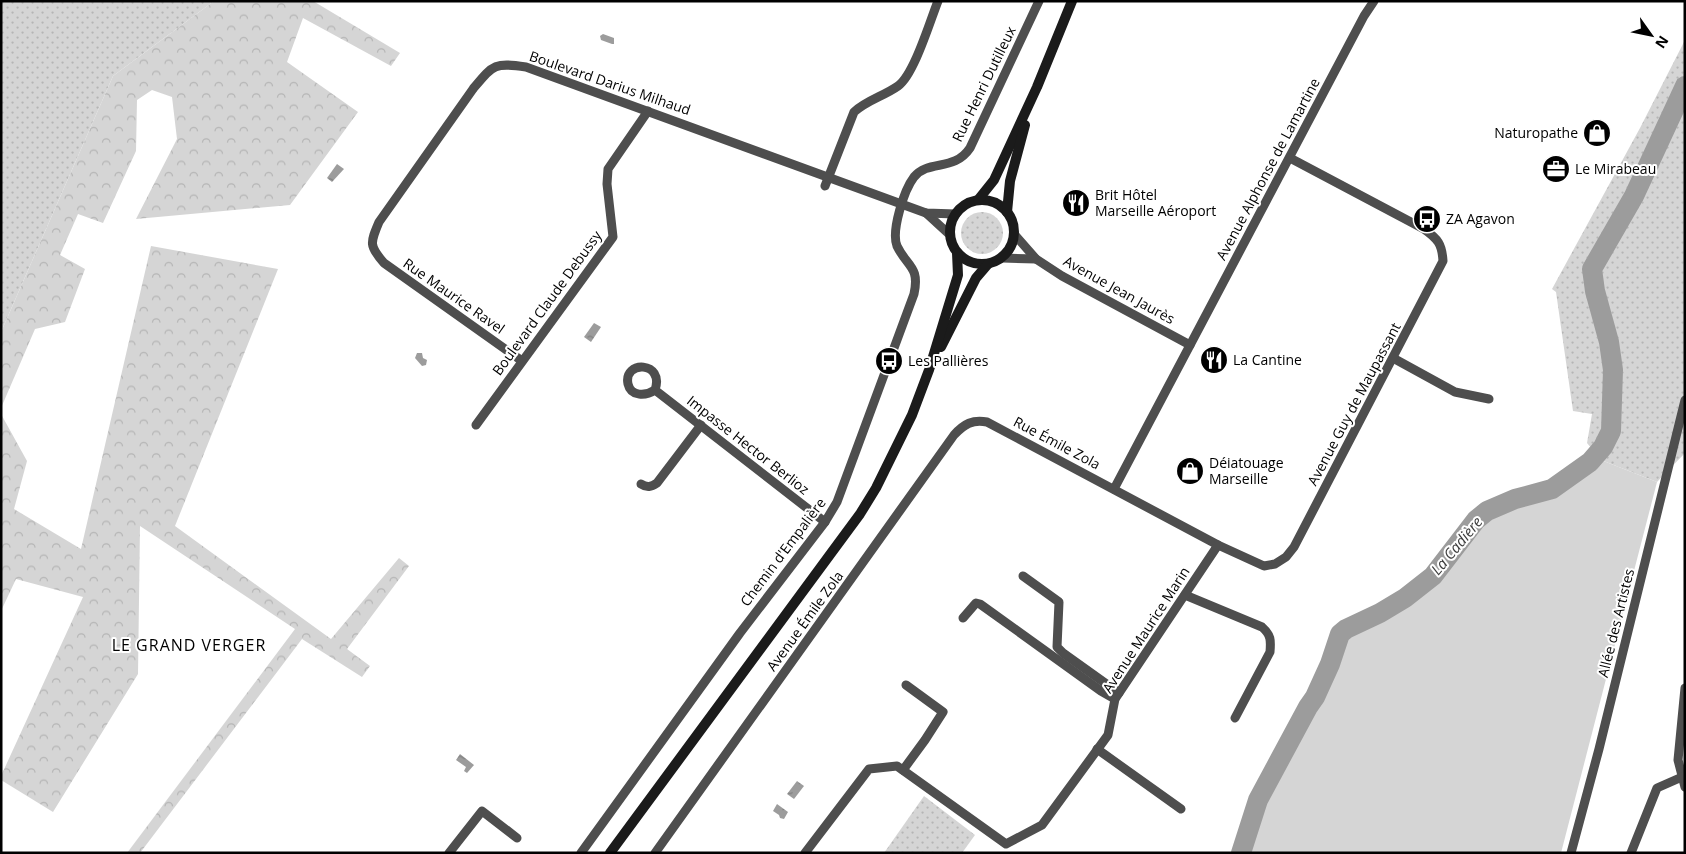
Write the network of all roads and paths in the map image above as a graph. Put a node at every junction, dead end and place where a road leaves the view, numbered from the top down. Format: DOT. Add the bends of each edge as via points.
graph roads {
  1 [pos="938,1"];
  2 [pos="1039,1"];
  3 [pos="1072,1"];
  4 [pos="1369,3"];
  5 [pos="1037,87"];
  6 [pos="648,111"];
  7 [pos="1290,158"];
  8 [pos="827,182"];
  9 [pos="978,200"];
  10 [pos="902,205"];
  11 [pos="1008,212"];
  12 [pos="926,213"];
  13 [pos="956,214"];
  14 [pos="1014,234"];
  15 [pos="950,235"];
  16 [pos="374,251"];
  17 [pos="957,253"];
  18 [pos="1002,258"];
  19 [pos="1036,259"];
  20 [pos="988,264"];
  21 [pos="1190,345"];
  22 [pos="1393,358"];
  23 [pos="522,361"];
  24 [pos="929,370"];
  25 [pos="655,390"];
  26 [pos="1489,399"];
  27 [pos="1685,400"];
  28 [pos="987,422"];
  29 [pos="476,425"];
  30 [pos="701,425"];
  31 [pos="641,484"];
  32 [pos="1114,489"];
  33 [pos="825,522"];
  34 [pos="1218,545"];
  35 [pos="1023,576"];
  36 [pos="1185,595"];
  37 [pos="963,618"];
  38 [pos="906,684"];
  39 [pos="1685,688"];
  40 [pos="1117,696"];
  41 [pos="1684,710"];
  42 [pos="1235,718"];
  43 [pos="1097,749"];
  44 [pos="903,770"];
  45 [pos="1682,777"];
  46 [pos="1685,787"];
  47 [pos="1180,809"];
  48 [pos="517,838"];
  49 [pos="1007,848"];
  50 [pos="449,853"];
  51 [pos="581,853"];
  52 [pos="610,853"];
  53 [pos="655,853"];
  54 [pos="805,853"];
  55 [pos="1571,853"];
  56 [pos="1631,853"];
  1 -- 8 [label="street" via="909,75 897,87 861,105 854,112"];
  2 -- 10 [label="street, Rue Henri Dutilleux" via="970,148 957,161 920,171 913,178"];
  3 -- 5 [label="main road"];
  4 -- 7 [label="street, Avenue Alphonse de Lamartine"];
  5 -- 9 [label="main road" via="994,180"];
  5 -- 11 [label="main road" via="1010,181"];
  6 -- 8 [label="street, Boulevard Darius Milhaud"];
  6 -- 16 [label="street, Boulevard Darius Milhaud" via="526,67 506,64 490,68 379,222 372,237"];
  6 -- 23 [label="street, Boulevard Claude Debussy" via="608,169 613,237"];
  7 -- 21 [label="street, Avenue Alphonse de Lamartine"];
  7 -- 22 [label="street, Avenue Guy de Maupassant" via="1424,229 1442,248 1443,261 1438,274"];
  8 -- 10 [label="street, Boulevard Darius Milhaud"];
  9 -- 11 [label="main road" via="994,203"];
  9 -- 13 [label="main road" via="962,207"];
  10 -- 12 [label="street, Boulevard Darius Milhaud"];
  10 -- 33 [label="street, Chemin d'Empalière" via="895,239 916,275 914,294 837,502"];
  11 -- 14 [label="main road"];
  12 -- 13 [label="street, Boulevard Darius Milhaud"];
  12 -- 15 [label="street, Boulevard Darius Milhaud"];
  13 -- 15 [label="main road"];
  14 -- 18 [label="main road" via="1012,244"];
  14 -- 19 [label="street, Avenue Jean Jaurès"];
  15 -- 17 [label="main road"];
  16 -- 23 [label="street, Rue Maurice Ravel" via="384,263"];
  17 -- 20 [label="main road" via="971,263"];
  17 -- 24 [label="main road" via="958,275"];
  18 -- 19 [label="street"];
  18 -- 20 [label="main road"];
  19 -- 21 [label="street, Avenue Jean Jaurès"];
  20 -- 24 [label="main road" via="976,278"];
  21 -- 32 [label="street"];
  22 -- 26 [label="street" via="1455,392"];
  22 -- 34 [label="street, Avenue Guy de Maupassant" via="1294,547 1286,556 1275,564 1264,566"];
  23 -- 29 [label="street, Boulevard Claude Debussy"];
  24 -- 52 [label="main road" via="912,415 860,514"];
  25 -- 30 [label="street, Impasse Hector Berlioz"];
  27 -- 55 [label="street, Allée des Artistes"];
  28 -- 32 [label="street, Rue Émile Zola"];
  28 -- 53 [label="street, Avenue Émile Zola" via="966,424 954,435"];
  30 -- 31 [label="street" via="657,483 646,487"];
  30 -- 33 [label="street, Impasse Hector Berlioz"];
  32 -- 34 [label="street, Avenue Guy de Maupassant"];
  33 -- 51 [label="street, Chemin d'Empalière" via="740,633"];
  34 -- 36 [label="street, Avenue Maurice Marin"];
  35 -- 40 [label="street" via="1059,602 1057,647"];
  36 -- 40 [label="street, Avenue Maurice Marin"];
  36 -- 42 [label="street" via="1270,633 1270,652"];
  37 -- 40 [label="street" via="972,606 980,604 1101,691"];
  38 -- 44 [label="street" via="943,712"];
  39 -- 41 [label="street"];
  40 -- 43 [label="street, Avenue Maurice Marin" via="1108,735"];
  41 -- 45 [label="street" via="1678,760"];
  43 -- 47 [label="street"];
  43 -- 49 [label="street, Avenue Maurice Marin" via="1042,826"];
  44 -- 49 [label="street, Avenue Maurice Marin"];
  44 -- 54 [label="street" via="897,766 869,769"];
  45 -- 46 [label="street"];
  45 -- 56 [label="street" via="1657,788"];
  48 -- 50 [label="street" via="482,811"];
}
